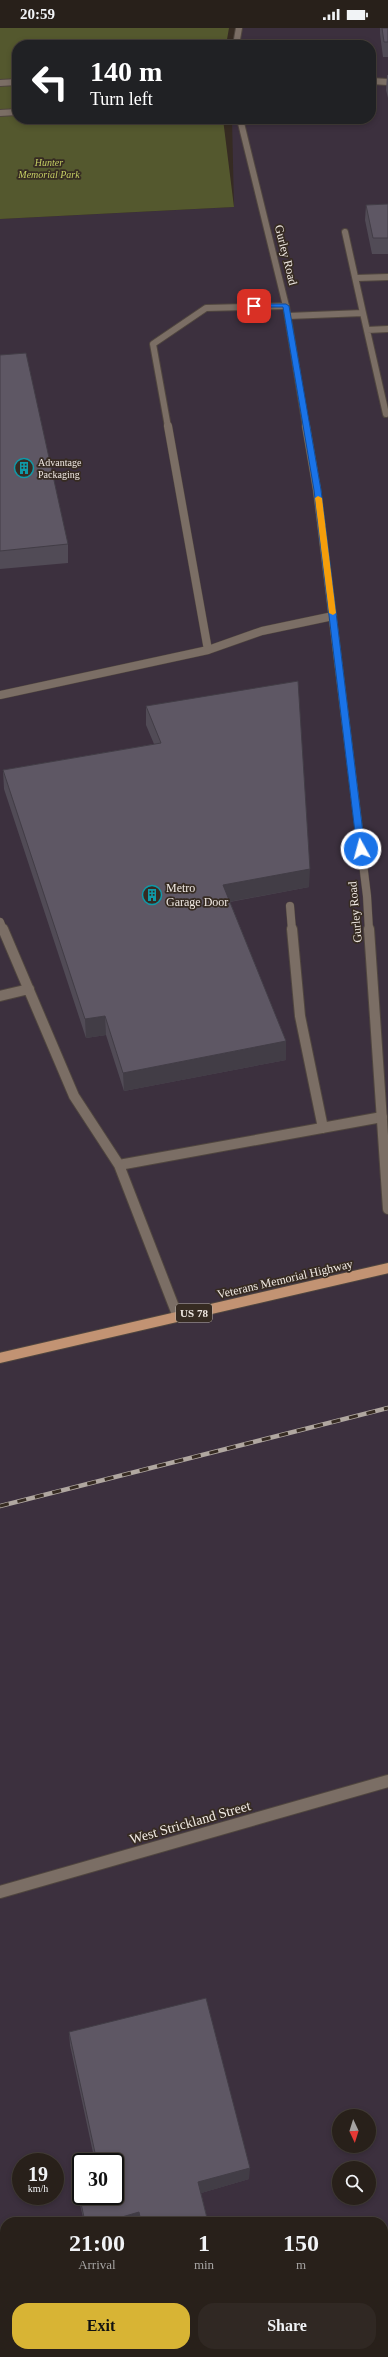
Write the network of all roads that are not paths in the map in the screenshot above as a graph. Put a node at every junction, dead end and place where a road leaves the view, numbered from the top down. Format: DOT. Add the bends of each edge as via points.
graph roads {
  1 [pos="240,28"];
  2 [pos="237,40"];
  3 [pos="376,81"];
  4 [pos="12,82"];
  5 [pos="388,82"];
  6 [pos="0,83"];
  7 [pos="12,112"];
  8 [pos="0,113"];
  9 [pos="241,124"];
  10 [pos="346,232"];
  11 [pos="388,277"];
  12 [pos="356,278"];
  13 [pos="286,306"];
  14 [pos="363,313"];
  15 [pos="288,316"];
  16 [pos="388,329"];
  17 [pos="367,330"];
  18 [pos="386,414"];
  19 [pos="333,616"];
  20 [pos="208,650"];
  21 [pos="0,696"];
  22 [pos="290,906"];
  23 [pos="0,922"];
  24 [pos="29,989"];
  25 [pos="0,996"];
  26 [pos="382,1117"];
  27 [pos="323,1128"];
  28 [pos="119,1165"];
  29 [pos="388,1209"];
  30 [pos="388,1268"];
  31 [pos="178,1317"];
  32 [pos="0,1358"];
  33 [pos="388,1781"];
  34 [pos="0,1892"];
  1 -- 2 [label="street"];
  3 -- 5 [label="street"];
  4 -- 6 [label="street"];
  7 -- 8 [label="street"];
  9 -- 13 [label="street, Gurley Road"];
  10 -- 12 [label="street"];
  11 -- 12 [label="street"];
  12 -- 14 [label="street"];
  13 -- 15 [label="street, Gurley Road"];
  13 -- 20 [label="street" via="206,308 153,344"];
  14 -- 15 [label="street"];
  14 -- 17 [label="street"];
  15 -- 19 [label="street, Gurley Road" via="317,490"];
  16 -- 17 [label="street"];
  17 -- 18 [label="street"];
  19 -- 20 [label="street" via="262,631"];
  19 -- 26 [label="street, Gurley Road" via="367,896"];
  20 -- 21 [label="street"];
  22 -- 27 [label="street" via="300,1016"];
  23 -- 24 [label="street"];
  24 -- 25 [label="street"];
  24 -- 28 [label="street" via="74,1096"];
  26 -- 27 [label="street"];
  26 -- 29 [label="street, Gurley Road"];
  27 -- 28 [label="street"];
  28 -- 31 [label="street"];
  30 -- 31 [label="main road, Veterans Memorial Highway / US 78"];
  31 -- 32 [label="main road, Veterans Memorial Highway / US 78"];
  33 -- 34 [label="street, West Strickland Street"];
}
